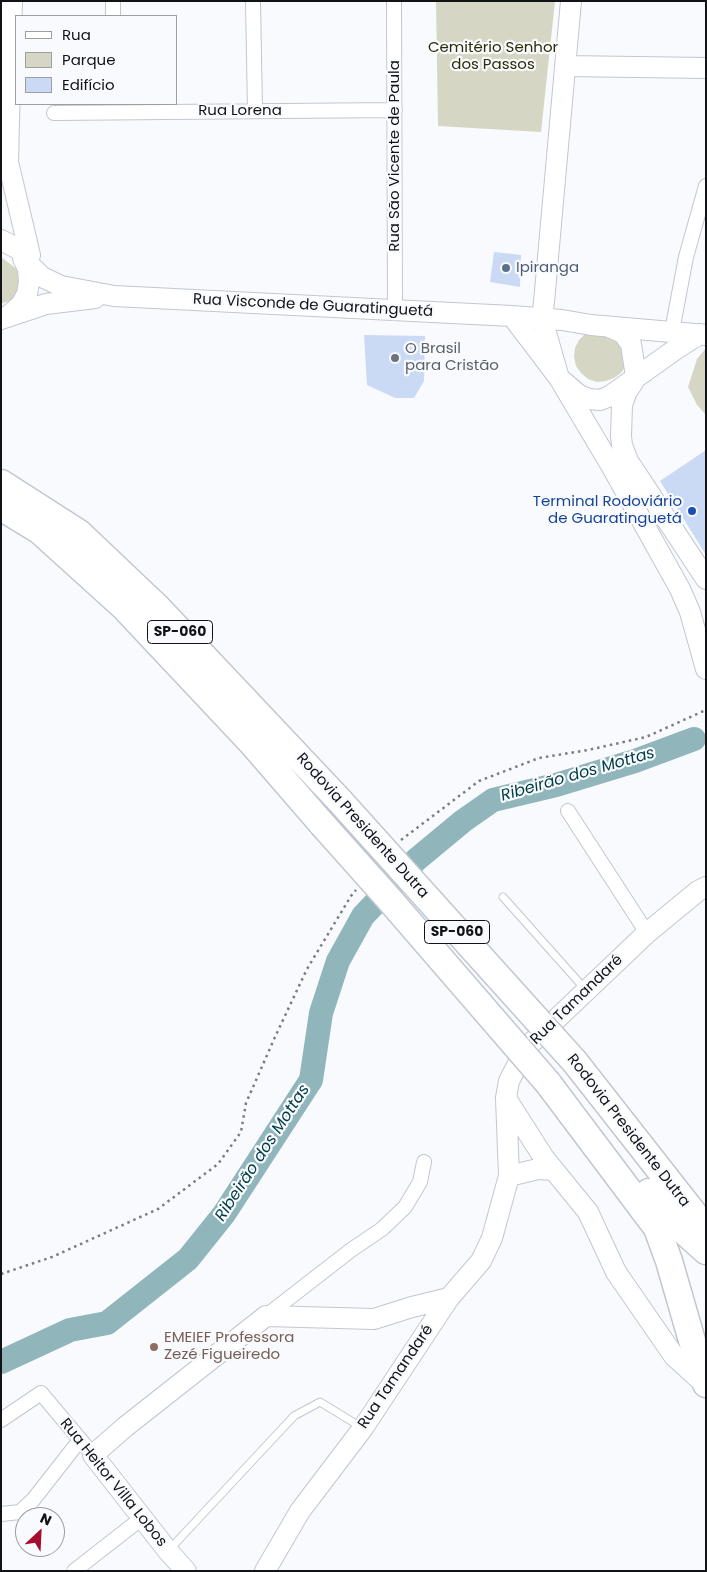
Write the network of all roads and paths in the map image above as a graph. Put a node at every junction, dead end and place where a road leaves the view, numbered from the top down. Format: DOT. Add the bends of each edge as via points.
graph roads {
  1 [pos="12,1"];
  2 [pos="113,1"];
  3 [pos="253,1"];
  4 [pos="394,1"];
  5 [pos="570,1"];
  6 [pos="113,15"];
  7 [pos="564,66"];
  8 [pos="706,68"];
  9 [pos="113,108"];
  10 [pos="395,110"];
  11 [pos="255,111"];
  12 [pos="54,113"];
  13 [pos="5,168"];
  14 [pos="706,186"];
  15 [pos="1,240"];
  16 [pos="27,257"];
  17 [pos="114,296"];
  18 [pos="395,311"];
  19 [pos="512,316"];
  20 [pos="1,319"];
  21 [pos="542,319"];
  22 [pos="599,326"];
  23 [pos="672,331"];
  24 [pos="703,334"];
  25 [pos="636,377"];
  26 [pos="559,378"];
  27 [pos="1,483"];
  28 [pos="1,507"];
  29 [pos="706,578"];
  30 [pos="706,669"];
  31 [pos="706,710"];
  32 [pos="568,811"];
  33 [pos="397,844"];
  34 [pos="706,887"];
  35 [pos="358,888"];
  36 [pos="503,897"];
  37 [pos="647,933"];
  38 [pos="587,991"];
  39 [pos="575,1062"];
  40 [pos="548,1083"];
  41 [pos="506,1098"];
  42 [pos="424,1162"];
  43 [pos="553,1170"];
  44 [pos="509,1176"];
  45 [pos="706,1200"];
  46 [pos="706,1229"];
  47 [pos="706,1251"];
  48 [pos="1,1274"];
  49 [pos="449,1298"];
  50 [pos="266,1316"];
  51 [pos="706,1385"];
  52 [pos="1,1420"];
  53 [pos="363,1428"];
  54 [pos="80,1440"];
  55 [pos="93,1455"];
  56 [pos="1,1514"];
  57 [pos="142,1518"];
  58 [pos="168,1552"];
  59 [pos="74,1571"];
  60 [pos="186,1571"];
  61 [pos="265,1571"];
  1 -- 13 [label="street"];
  2 -- 6 [label="street"];
  3 -- 11 [label="street"];
  4 -- 10 [label="street, Rua São Vicente de Paula"];
  5 -- 7 [label="street"];
  7 -- 8 [label="street"];
  7 -- 21 [label="street"];
  9 -- 11 [label="street, Rua Lorena"];
  9 -- 12 [label="street, Rua Lorena"];
  10 -- 11 [label="street, Rua Lorena"];
  10 -- 18 [label="street, Rua São Vicente de Paula"];
  13 -- 16 [label="street"];
  14 -- 23 [label="street" via="686,257"];
  15 -- 16 [label="street, Rua Visconde de Guaratinguetá"];
  16 -- 17 [label="street, Rua Visconde de Guaratinguetá" via="42,277 61,286"];
  16 -- 20 [label="street" via="29,282 26,294 21,305"];
  17 -- 18 [label="street, Rua Visconde de Guaratinguetá"];
  17 -- 20 [label="street, Rua Visconde de Guaratinguetá" via="46,304"];
  18 -- 19 [label="street, Rua Visconde de Guaratinguetá"];
  19 -- 21 [label="street, Rua Visconde de Guaratinguetá"];
  19 -- 26 [label="street"];
  21 -- 22 [label="street, Rua Visconde de Guaratinguetá"];
  21 -- 26 [label="street"];
  22 -- 23 [label="street, Rua Visconde de Guaratinguetá"];
  22 -- 25 [label="street" via="623,332 631,344"];
  22 -- 26 [label="street" via="577,326 565,333 560,345"];
  23 -- 24 [label="street, Rua Visconde de Guaratinguetá"];
  24 -- 25 [label="street, Rua Visconde de Guaratinguetá"];
  25 -- 26 [label="street" via="600,400 579,395"];
  25 -- 29 [label="street" via="622,405 622,445 628,461"];
  26 -- 30 [label="street" via="680,589"];
  27 -- 39 [label="highway, Rodovia Presidente Dutra / SP-060, bridge" via="79,533 157,607 340,801"];
  28 -- 40 [label="highway, Rodovia Presidente Dutra / SP-060, bridge" via="40,531 124,607 251,742"];
  31 -- 33 [label="path" via="646,737 539,758 479,781"];
  32 -- 37 [label="street"];
  34 -- 37 [label="street, Rua Tamandaré"];
  35 -- 48 [label="path" via="307,969 246,1103 241,1132 218,1164 158,1209 52,1257"];
  36 -- 38 [label="lane"];
  37 -- 38 [label="street, Rua Tamandaré"];
  38 -- 41 [label="street, Rua Tamandaré" via="526,1048 509,1081"];
  39 -- 45 [label="highway" via="659,1156"];
  39 -- 46 [label="highway, Rodovia Presidente Dutra / SP-060"];
  40 -- 47 [label="highway, Rodovia Presidente Dutra / SP-060"];
  40 -- 51 [label="highway" via="657,1228"];
  41 -- 43 [label="street"];
  41 -- 44 [label="street, Rua Tamandaré"];
  42 -- 50 [label="street" via="420,1182 405,1207 382,1229"];
  43 -- 44 [label="street" via="538,1169"];
  43 -- 51 [label="street" via="588,1212 616,1272 674,1356"];
  44 -- 49 [label="street, Rua Tamandaré" via="492,1238 481,1261"];
  49 -- 50 [label="street" via="374,1319"];
  49 -- 53 [label="street, Rua Tamandaré"];
  50 -- 55 [label="street"];
  52 -- 54 [label="street, Rua Heitor Villa Lobos" via="41,1393"];
  53 -- 58 [label="lane" via="320,1402 294,1416"];
  53 -- 61 [label="street, Rua Tamandaré" via="300,1511"];
  54 -- 55 [label="street, Rua Heitor Villa Lobos"];
  54 -- 56 [label="street" via="33,1500 20,1512"];
  55 -- 57 [label="street, Rua Heitor Villa Lobos"];
  57 -- 58 [label="street, Rua Heitor Villa Lobos"];
  57 -- 59 [label="street"];
  58 -- 60 [label="street, Rua Heitor Villa Lobos"];
}
